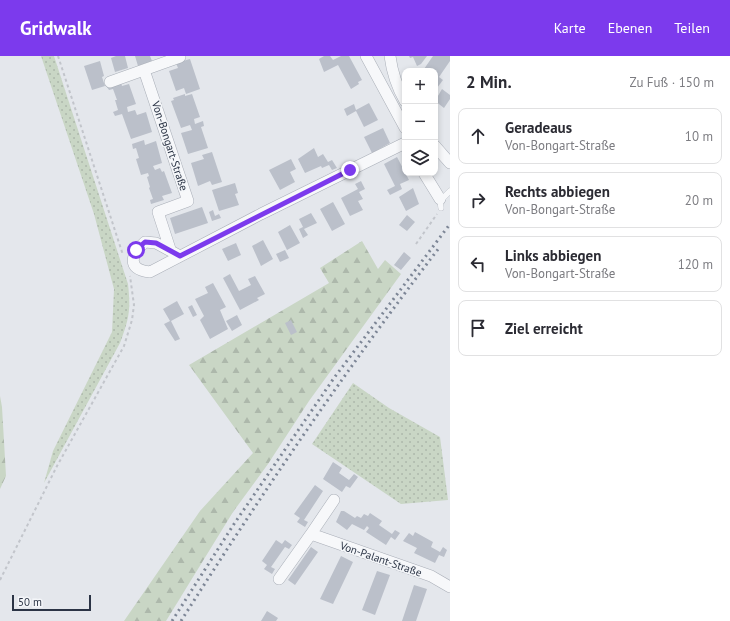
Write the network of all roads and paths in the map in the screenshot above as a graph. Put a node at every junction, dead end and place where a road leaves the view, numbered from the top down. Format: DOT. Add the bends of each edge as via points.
graph roads {
  1 [pos="58,56"];
  2 [pos="366,56"];
  3 [pos="390,56"];
  4 [pos="180,57"];
  5 [pos="144,70"];
  6 [pos="110,82"];
  7 [pos="402,96"];
  8 [pos="402,122"];
  9 [pos="402,144"];
  10 [pos="438,149"];
  11 [pos="450,163"];
  12 [pos="426,176"];
  13 [pos="450,191"];
  14 [pos="440,204"];
  15 [pos="416,244"];
  16 [pos="170,249"];
  17 [pos="180,256"];
  18 [pos="125,259"];
  19 [pos="130,274"];
  20 [pos="334,500"];
  21 [pos="311,534"];
  22 [pos="279,579"];
  23 [pos="0,580"];
  24 [pos="450,587"];
  1 -- 18 [label="path"];
  2 -- 8 [label="street"];
  3 -- 7 [label="street" via="392,70"];
  4 -- 5 [label="street"];
  5 -- 6 [label="street"];
  5 -- 16 [label="street, Von-Bongart-Straße" via="188,201 158,212"];
  9 -- 17 [label="street"];
  10 -- 11 [label="street"];
  12 -- 14 [label="street"];
  13 -- 14 [label="lane"];
  14 -- 15 [label="path"];
  16 -- 17 [label="street"];
  16 -- 17 [label="street" via="156,243 145,242 132,258 142,271 150,272"];
  19 -- 23 [label="path" via="134,305 124,346 54,472"];
  20 -- 21 [label="street"];
  21 -- 22 [label="street"];
  21 -- 24 [label="street, Von-Palant-Straße" via="431,576"];
}
